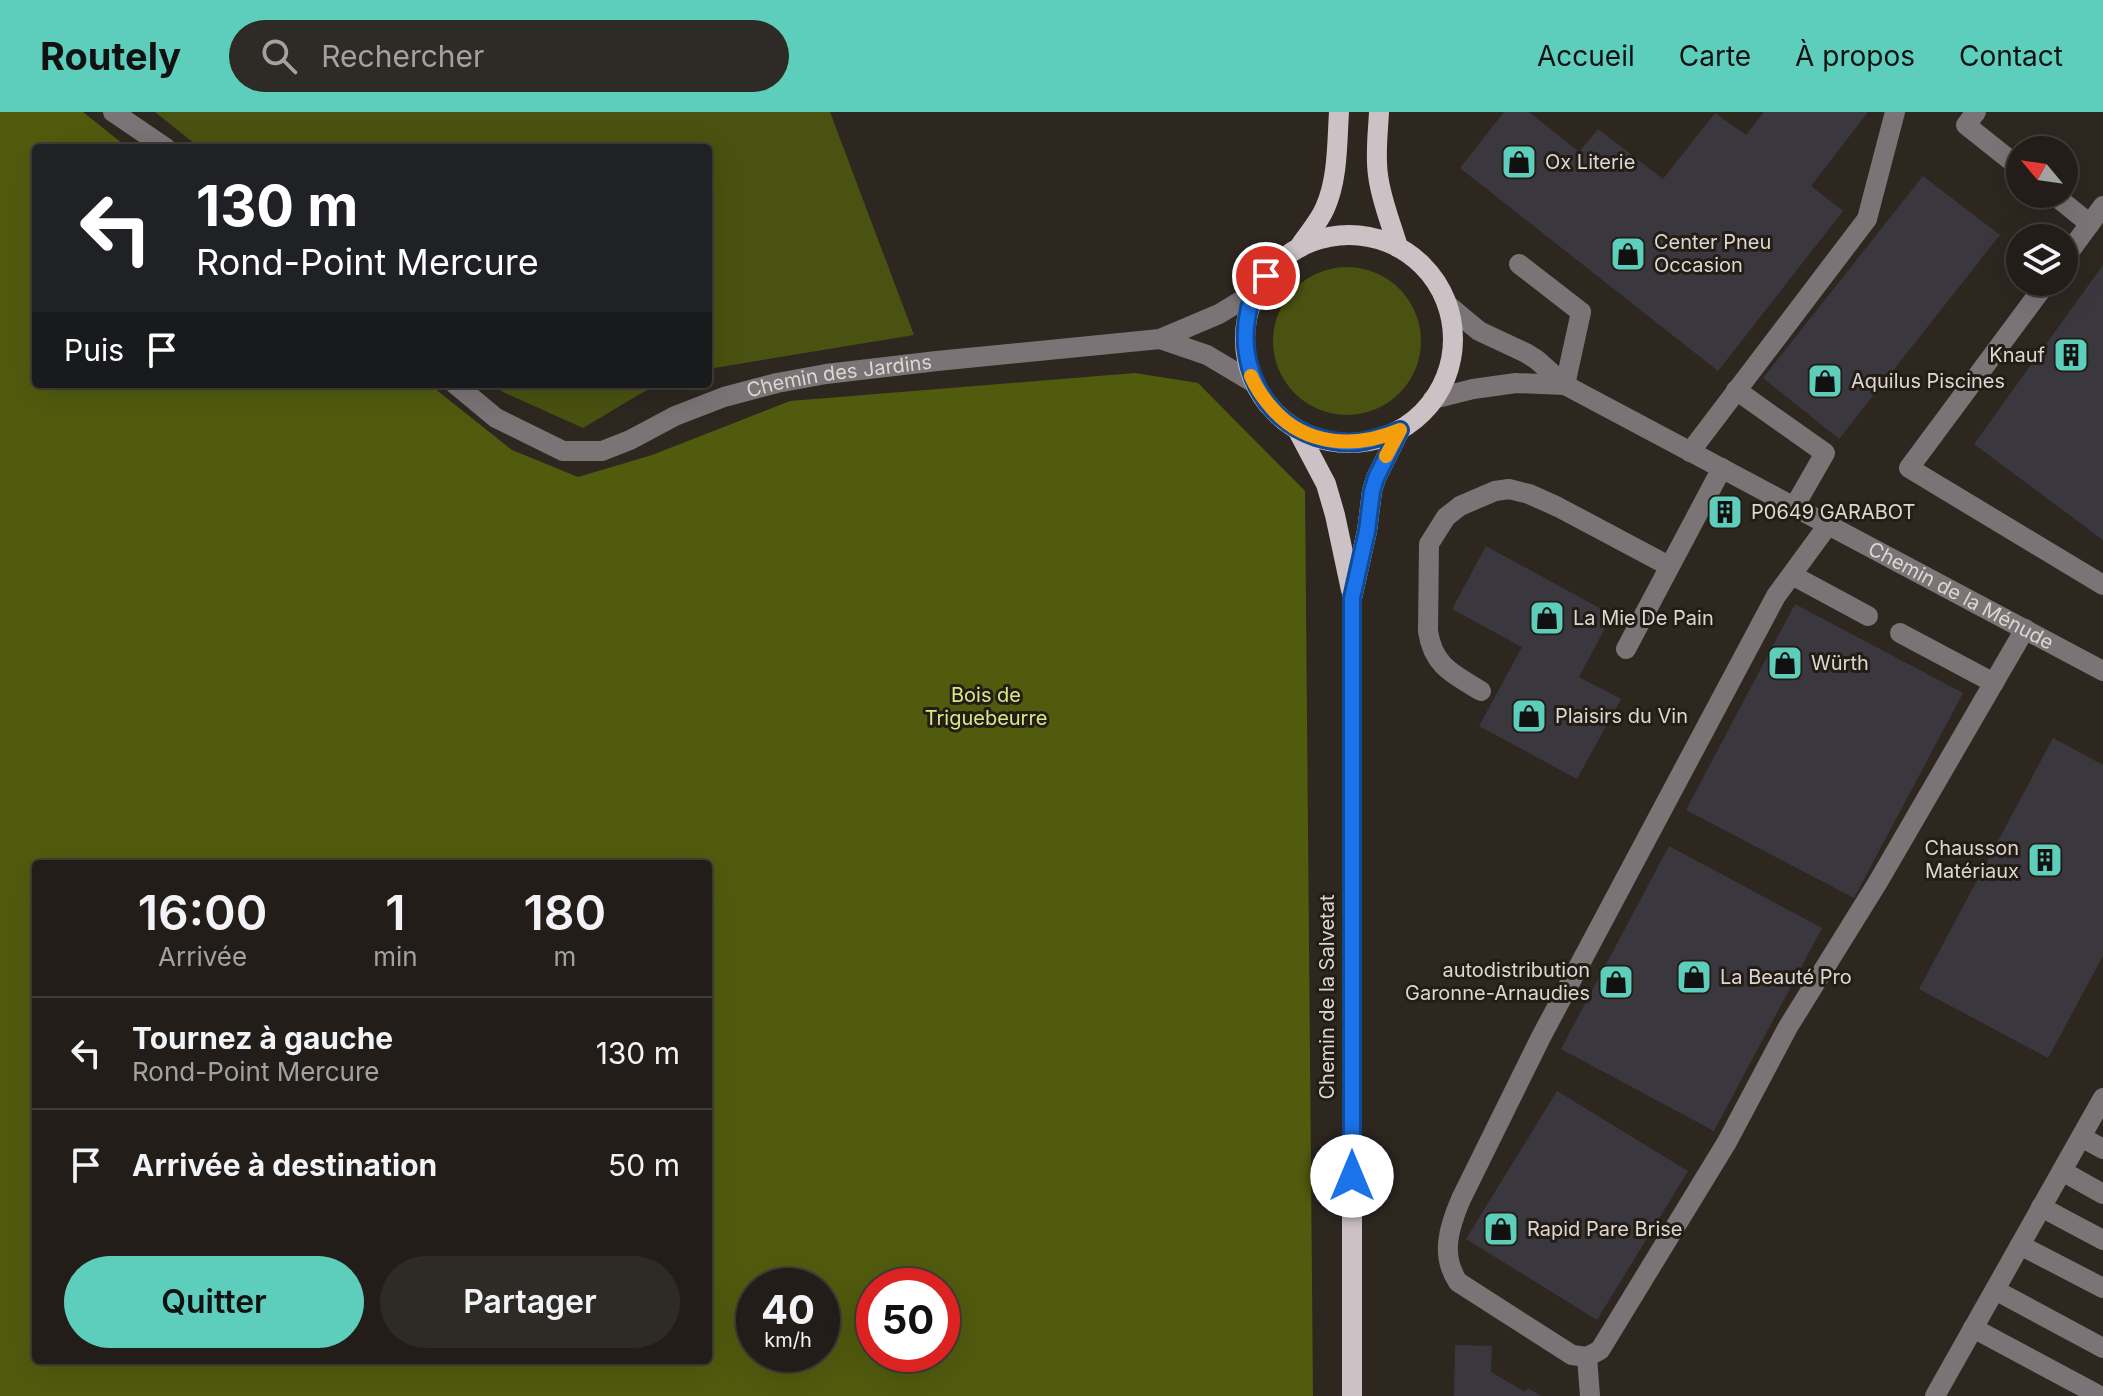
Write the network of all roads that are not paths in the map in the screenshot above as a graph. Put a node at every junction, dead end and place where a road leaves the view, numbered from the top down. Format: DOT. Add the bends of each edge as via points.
graph roads {
  1 [pos="113,112"];
  2 [pos="1339,112"];
  3 [pos="1379,112"];
  4 [pos="1895,112"];
  5 [pos="1976,112"];
  6 [pos="160,144"];
  7 [pos="2006,157"];
  8 [pos="2103,206"];
  9 [pos="2070,208"];
  10 [pos="2090,224"];
  11 [pos="2078,240"];
  12 [pos="1300,246"];
  13 [pos="1398,247"];
  14 [pos="1519,264"];
  15 [pos="1257,291"];
  16 [pos="2037,296"];
  17 [pos="1449,306"];
  18 [pos="1160,339"];
  19 [pos="1254,383"];
  20 [pos="1565,385"];
  21 [pos="460,388"];
  22 [pos="1736,390"];
  23 [pos="1433,399"];
  24 [pos="1297,429"];
  25 [pos="1400,430"];
  26 [pos="1690,452"];
  27 [pos="1722,468"];
  28 [pos="1794,507"];
  29 [pos="1828,525"];
  30 [pos="1669,566"];
  31 [pos="1792,575"];
  32 [pos="2103,585"];
  33 [pos="1352,598"];
  34 [pos="1868,616"];
  35 [pos="2025,629"];
  36 [pos="1900,633"];
  37 [pos="1626,649"];
  38 [pos="2103,671"];
  39 [pos="1994,683"];
  40 [pos="1481,691"];
  41 [pos="2103,1098"];
  42 [pos="2081,1137"];
  43 [pos="2103,1149"];
  44 [pos="2062,1171"];
  45 [pos="2103,1194"];
  46 [pos="2041,1207"];
  47 [pos="2103,1240"];
  48 [pos="2020,1245"];
  49 [pos="2103,1288"];
  50 [pos="1995,1290"];
  51 [pos="1973,1328"];
  52 [pos="2103,1348"];
  53 [pos="1587,1357"];
  54 [pos="1944,1393"];
  55 [pos="1352,1396"];
  56 [pos="1590,1396"];
  57 [pos="2100,1396"];
  1 -- 6 [label="street"];
  2 -- 12 [label="main road" via="1327,202"];
  3 -- 13 [label="main road" via="1378,177"];
  4 -- 22 [label="street" via="1867,219"];
  5 -- 7 [label="street" via="1966,125"];
  8 -- 10 [label="street"];
  9 -- 10 [label="street"];
  10 -- 11 [label="street"];
  12 -- 13 [label="main road" via="1324,237 1359,235"];
  12 -- 15 [label="main road" via="1272,269"];
  13 -- 17 [label="main road" via="1430,273"];
  14 -- 20 [label="street" via="1581,312"];
  15 -- 18 [label="street, Chemin des Jardins"];
  15 -- 19 [label="main road" via="1245,342"];
  16 -- 32 [label="street" via="1909,468"];
  17 -- 20 [label="street, Chemin de la Ménude" via="1479,331 1537,360"];
  17 -- 23 [label="main road" via="1453,350"];
  18 -- 19 [label="street, Chemin des Jardins" via="1207,355"];
  18 -- 21 [label="street, Chemin des Jardins" via="777,383 675,416 602,451 563,451 496,418"];
  19 -- 24 [label="main road" via="1280,417"];
  20 -- 23 [label="street, Chemin de la Ménude" via="1516,383"];
  20 -- 26 [label="street, Chemin de la Ménude"];
  22 -- 26 [label="street"];
  22 -- 28 [label="street" via="1825,453"];
  23 -- 25 [label="main road"];
  24 -- 25 [label="main road" via="1330,441 1358,442"];
  24 -- 33 [label="main road, Chemin de la Salvetat" via="1326,484"];
  25 -- 33 [label="main road, Chemin de la Salvetat" via="1372,491"];
  26 -- 27 [label="street, Chemin de la Ménude"];
  27 -- 28 [label="street, Chemin de la Ménude"];
  27 -- 30 [label="street"];
  28 -- 29 [label="street, Chemin de la Ménude"];
  29 -- 31 [label="street"];
  29 -- 35 [label="street, Chemin de la Ménude"];
  30 -- 37 [label="street"];
  30 -- 40 [label="street" via="1529,494 1495,491 1460,506 1429,544 1429,642 1441,665"];
  31 -- 34 [label="street"];
  31 -- 53 [label="street" via="1776,596 1548,1023 1452,1222 1447,1255 1458,1282 1572,1355"];
  33 -- 55 [label="main road, Chemin de la Salvetat"];
  35 -- 38 [label="street, Chemin de la Ménude"];
  35 -- 39 [label="street"];
  36 -- 39 [label="street"];
  39 -- 53 [label="street" via="1788,1027 1727,1142 1600,1350"];
  41 -- 42 [label="street"];
  42 -- 43 [label="street"];
  42 -- 44 [label="street"];
  44 -- 45 [label="street"];
  44 -- 46 [label="street"];
  46 -- 47 [label="street"];
  46 -- 48 [label="street"];
  48 -- 49 [label="street"];
  48 -- 50 [label="street"];
  50 -- 51 [label="street"];
  50 -- 52 [label="street"];
  51 -- 54 [label="street"];
  51 -- 57 [label="street"];
  53 -- 56 [label="street"];
}
